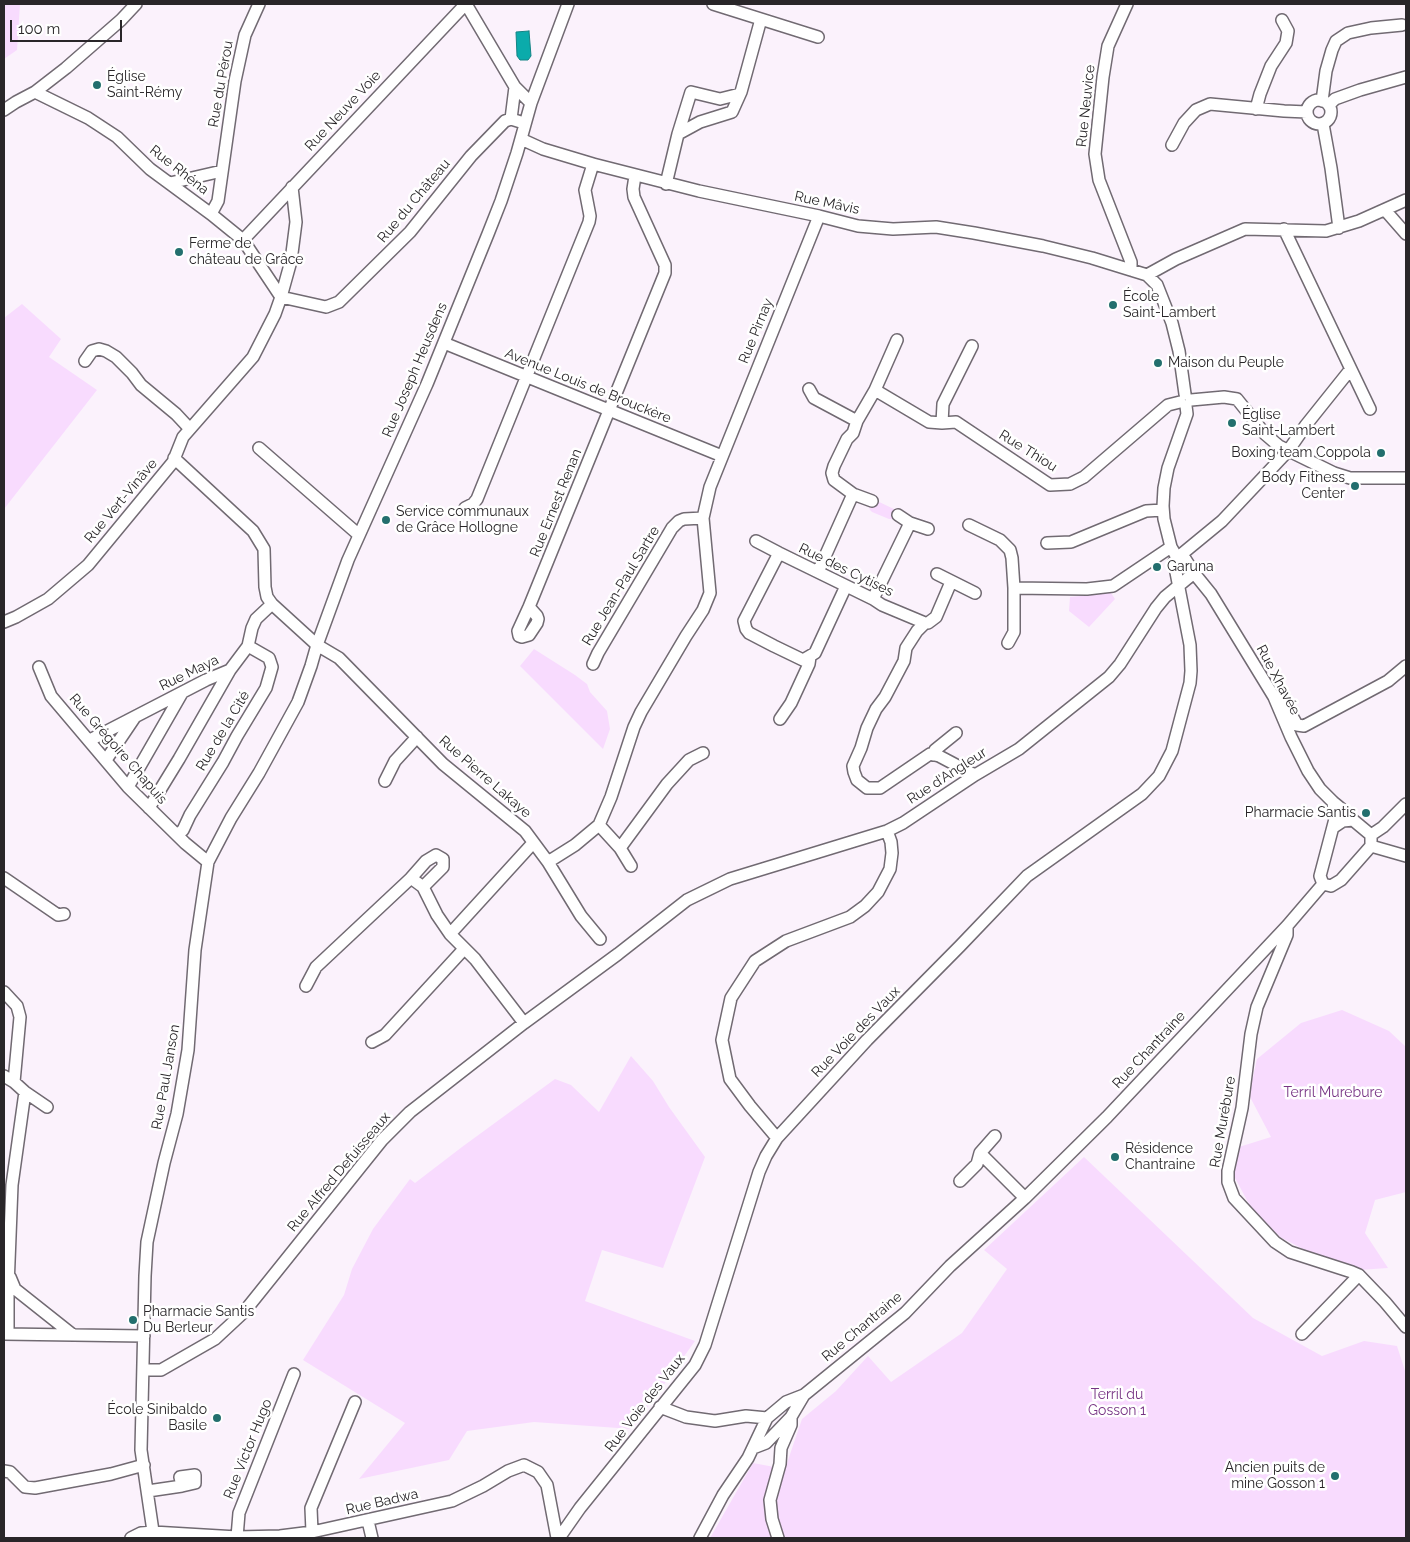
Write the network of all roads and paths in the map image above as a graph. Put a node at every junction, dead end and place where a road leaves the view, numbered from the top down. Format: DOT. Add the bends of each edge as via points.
graph roads {
  1 [pos="136,4"];
  2 [pos="259,4"];
  3 [pos="466,4"];
  4 [pos="568,4"];
  5 [pos="713,4"];
  6 [pos="1127,4"];
  7 [pos="761,19"];
  8 [pos="1282,20"];
  9 [pos="1402,24"];
  10 [pos="818,37"];
  11 [pos="1406,77"];
  12 [pos="515,87"];
  13 [pos="35,92"];
  14 [pos="740,94"];
  15 [pos="720,99"];
  16 [pos="1325,103"];
  17 [pos="530,104"];
  18 [pos="687,106"];
  19 [pos="1256,109"];
  20 [pos="4,110"];
  21 [pos="1308,112"];
  22 [pos="717,118"];
  23 [pos="512,119"];
  24 [pos="700,122"];
  25 [pos="524,124"];
  26 [pos="1323,124"];
  27 [pos="678,134"];
  28 [pos="521,139"];
  29 [pos="1172,145"];
  30 [pos="593,164"];
  31 [pos="222,172"];
  32 [pos="635,176"];
  33 [pos="170,183"];
  34 [pos="666,184"];
  35 [pos="292,187"];
  36 [pos="1406,200"];
  37 [pos="1385,210"];
  38 [pos="211,214"];
  39 [pos="819,216"];
  40 [pos="1339,228"];
  41 [pos="1284,229"];
  42 [pos="1406,234"];
  43 [pos="243,240"];
  44 [pos="1131,270"];
  45 [pos="1147,275"];
  46 [pos="281,297"];
  47 [pos="897,340"];
  48 [pos="444,344"];
  49 [pos="972,346"];
  50 [pos="85,361"];
  51 [pos="1350,370"];
  52 [pos="526,377"];
  53 [pos="810,389"];
  54 [pos="875,390"];
  55 [pos="1186,400"];
  56 [pos="1370,409"];
  57 [pos="609,411"];
  58 [pos="857,421"];
  59 [pos="942,423"];
  60 [pos="190,429"];
  61 [pos="259,448"];
  62 [pos="1288,450"];
  63 [pos="722,456"];
  64 [pos="174,458"];
  65 [pos="1406,478"];
  66 [pos="854,494"];
  67 [pos="872,502"];
  68 [pos="465,508"];
  69 [pos="1163,510"];
  70 [pos="898,515"];
  71 [pos="703,518"];
  72 [pos="910,523"];
  73 [pos="969,525"];
  74 [pos="928,529"];
  75 [pos="359,535"];
  76 [pos="756,541"];
  77 [pos="1046,543"];
  78 [pos="778,554"];
  79 [pos="1176,555"];
  80 [pos="818,572"];
  81 [pos="937,574"];
  82 [pos="1194,574"];
  83 [pos="951,582"];
  84 [pos="1179,585"];
  85 [pos="846,586"];
  86 [pos="1014,588"];
  87 [pos="975,593"];
  88 [pos="873,599"];
  89 [pos="272,604"];
  90 [pos="530,606"];
  91 [pos="4,622"];
  92 [pos="925,623"];
  93 [pos="1008,643"];
  94 [pos="317,645"];
  95 [pos="248,646"];
  96 [pos="810,657"];
  97 [pos="593,664"];
  98 [pos="1406,666"];
  99 [pos="39,667"];
  100 [pos="230,670"];
  101 [pos="182,693"];
  102 [pos="1274,697"];
  103 [pos="136,715"];
  104 [pos="780,719"];
  105 [pos="956,733"];
  106 [pos="417,738"];
  107 [pos="90,740"];
  108 [pos="703,754"];
  109 [pos="933,755"];
  110 [pos="106,760"];
  111 [pos="975,775"];
  112 [pos="385,782"];
  113 [pos="128,787"];
  114 [pos="1333,802"];
  115 [pos="1406,804"];
  116 [pos="149,808"];
  117 [pos="1353,820"];
  118 [pos="599,825"];
  119 [pos="1334,827"];
  120 [pos="888,831"];
  121 [pos="177,835"];
  122 [pos="1371,841"];
  123 [pos="533,843"];
  124 [pos="620,848"];
  125 [pos="1406,856"];
  126 [pos="208,862"];
  127 [pos="548,862"];
  128 [pos="631,866"];
  129 [pos="4,878"];
  130 [pos="411,878"];
  131 [pos="1323,884"];
  132 [pos="423,887"];
  133 [pos="64,914"];
  134 [pos="661,921"];
  135 [pos="1290,923"];
  136 [pos="450,934"];
  137 [pos="600,939"];
  138 [pos="464,949"];
  139 [pos="306,986"];
  140 [pos="4,992"];
  141 [pos="524,1023"];
  142 [pos="372,1042"];
  143 [pos="9,1079"];
  144 [pos="25,1092"];
  145 [pos="47,1107"];
  146 [pos="995,1136"];
  147 [pos="777,1138"];
  148 [pos="980,1153"];
  149 [pos="960,1181"];
  150 [pos="1025,1198"];
  151 [pos="1358,1275"];
  152 [pos="10,1277"];
  153 [pos="23,1296"];
  154 [pos="9,1306"];
  155 [pos="52,1318"];
  156 [pos="1406,1327"];
  157 [pos="6,1334"];
  158 [pos="41,1334"];
  159 [pos="1302,1334"];
  160 [pos="73,1335"];
  161 [pos="144,1336"];
  162 [pos="144,1370"];
  163 [pos="294,1374"];
  164 [pos="804,1395"];
  165 [pos="355,1402"];
  166 [pos="660,1407"];
  167 [pos="791,1417"];
  168 [pos="768,1418"];
  169 [pos="773,1434"];
  170 [pos="753,1448"];
  171 [pos="782,1448"];
  172 [pos="144,1465"];
  173 [pos="4,1471"];
  174 [pos="182,1486"];
  175 [pos="148,1491"];
  176 [pos="368,1521"];
  177 [pos="312,1532"];
  178 [pos="153,1535"];
  179 [pos="237,1537"];
  180 [pos="280,1537"];
  181 [pos="131,1538"];
  182 [pos="372,1538"];
  183 [pos="558,1538"];
  184 [pos="700,1538"];
  185 [pos="778,1538"];
  1 -- 13 [label="street"];
  2 -- 31 [label="street, Rue du Pérou" via="245,35"];
  3 -- 12 [label="street"];
  3 -- 35 [label="street, Rue Neuve Voie"];
  4 -- 17 [label="street, Rue Joseph Heusdens"];
  5 -- 7 [label="street"];
  6 -- 44 [label="street, Rue Neuvice" via="1108,46 1095,154 1098,180 1131,262"];
  7 -- 10 [label="street"];
  7 -- 14 [label="street"];
  8 -- 19 [label="street" via="1288,30 1286,43 1271,66"];
  9 -- 16 [label="street" via="1348,33 1336,41 1326,70"];
  11 -- 16 [label="street"];
  12 -- 17 [label="street"];
  12 -- 23 [label="street"];
  13 -- 20 [label="street"];
  13 -- 33 [label="street, Rue Rhéna" via="88,118 116,137"];
  14 -- 15 [label="street"];
  14 -- 22 [label="street" via="732,112"];
  15 -- 18 [label="street" via="691,92"];
  15 -- 22 [label="street" via="722,109"];
  16 -- 21 [label="street" via="1315,101"];
  16 -- 26 [label="street" via="1331,112 1329,120"];
  17 -- 25 [label="street, Rue Joseph Heusdens"];
  18 -- 24 [label="street" via="691,116"];
  18 -- 27 [label="street"];
  19 -- 21 [label="street"];
  19 -- 29 [label="street" via="1210,104 1196,110 1184,123"];
  21 -- 26 [label="street" via="1315,124"];
  22 -- 24 [label="street"];
  23 -- 25 [label="street"];
  23 -- 46 [label="street, Rue du Château" via="505,121 471,156 410,232 339,302 326,307"];
  24 -- 27 [label="street"];
  25 -- 28 [label="street, Rue Joseph Heusdens"];
  26 -- 40 [label="street"];
  27 -- 34 [label="street"];
  28 -- 30 [label="street, Rue Mâvis"];
  28 -- 48 [label="street, Rue Joseph Heusdens" via="501,201"];
  30 -- 32 [label="street, Rue Mâvis"];
  30 -- 52 [label="street" via="585,190 589,222"];
  31 -- 33 [label="street"];
  31 -- 38 [label="street, Rue du Pérou" via="218,201"];
  32 -- 34 [label="street, Rue Mâvis"];
  32 -- 57 [label="street, Rue Ernest Renan" via="634,197 666,272"];
  33 -- 38 [label="street, Rue Rhéna"];
  34 -- 39 [label="street, Rue Mâvis"];
  35 -- 43 [label="street, Rue Neuve Voie"];
  35 -- 46 [label="street, Rue Vert-Vinâve" via="296,222"];
  36 -- 37 [label="street"];
  37 -- 40 [label="street"];
  37 -- 42 [label="street"];
  38 -- 43 [label="street, Rue Rhéna"];
  39 -- 44 [label="street, Rue Mâvis" via="858,226 936,227 974,233 1043,246"];
  39 -- 63 [label="street, Rue Pirnay"];
  40 -- 41 [label="street" via="1326,231"];
  41 -- 45 [label="street" via="1245,229"];
  41 -- 51 [label="street"];
  43 -- 46 [label="street, Rue Rhéna"];
  44 -- 45 [label="street, Rue Mâvis"];
  45 -- 55 [label="street, Rue Voie des Vaux" via="1157,286 1172,323"];
  46 -- 60 [label="street, Rue Vert-Vinâve" via="253,357"];
  47 -- 54 [label="street"];
  48 -- 52 [label="street, Avenue Louis de Brouckère"];
  48 -- 75 [label="street, Rue Joseph Heusdens"];
  49 -- 59 [label="street" via="942,404"];
  50 -- 60 [label="street" via="92,351 99,349 111,354"];
  51 -- 56 [label="street"];
  51 -- 62 [label="street"];
  52 -- 57 [label="street, Avenue Louis de Brouckère"];
  52 -- 68 [label="street" via="477,499"];
  53 -- 58 [label="street" via="814,398"];
  54 -- 58 [label="street"];
  54 -- 59 [label="street, Rue Thiou" via="930,422"];
  55 -- 59 [label="street, Rue Thiou" via="1168,405 1084,477 1070,484 1050,485 956,422"];
  55 -- 62 [label="street" via="1237,398 1265,434"];
  55 -- 69 [label="street, Rue Voie des Vaux" via="1187,414 1168,468"];
  57 -- 63 [label="street, Avenue Louis de Brouckère"];
  57 -- 90 [label="street, Rue Ernest Renan"];
  58 -- 66 [label="street" via="832,473 834,480"];
  60 -- 64 [label="street, Rue Vert-Vinâve"];
  61 -- 75 [label="street"];
  62 -- 65 [label="street" via="1350,478"];
  62 -- 79 [label="street" via="1222,521"];
  63 -- 71 [label="street, Rue Pirnay"];
  64 -- 89 [label="street" via="253,531 264,549 265,587"];
  64 -- 91 [label="street, Rue Vert-Vinâve" via="88,565 48,599"];
  66 -- 67 [label="street"];
  66 -- 80 [label="street"];
  69 -- 77 [label="street" via="1146,511 1071,542"];
  69 -- 79 [label="street, Rue Voie des Vaux"];
  70 -- 72 [label="street"];
  71 -- 97 [label="street, Rue Jean-Paul Sartre" via="684,519 672,528"];
  71 -- 118 [label="street, Rue Pirnay" via="710,593 634,727"];
  72 -- 74 [label="street"];
  72 -- 88 [label="street"];
  73 -- 86 [label="street" via="1005,544 1012,558"];
  75 -- 94 [label="street, Rue Joseph Heusdens"];
  76 -- 78 [label="street, Rue des Cytises"];
  78 -- 80 [label="street, Rue des Cytises"];
  78 -- 96 [label="street" via="744,621 745,626 749,633 803,660"];
  79 -- 82 [label="street, Rue Xhavée"];
  79 -- 84 [label="street, Rue Voie des Vaux"];
  79 -- 86 [label="street" via="1113,586"];
  80 -- 85 [label="street, Rue des Cytises"];
  81 -- 83 [label="street"];
  82 -- 84 [label="street, Rue d'Angleur"];
  82 -- 102 [label="street, Rue Xhavée" via="1211,594"];
  83 -- 87 [label="street"];
  83 -- 92 [label="street" via="936,617"];
  84 -- 111 [label="street, Rue d'Angleur" via="1156,608 1109,677 1019,749"];
  84 -- 147 [label="street, Rue Voie des Vaux" via="1190,645 1190,683 1172,751 1159,776 1142,794 1027,876 867,1040"];
  85 -- 88 [label="street, Rue des Cytises"];
  85 -- 96 [label="street" via="815,653"];
  86 -- 93 [label="street" via="1014,632"];
  88 -- 92 [label="street, Rue des Cytises"];
  89 -- 94 [label="street, Rue Pierre Lakaye"];
  89 -- 95 [label="street, Rue Maya" via="256,619"];
  92 -- 109 [label="street" via="906,648 904,661 867,728 853,766 856,780 867,788 880,788"];
  94 -- 106 [label="street, Rue Pierre Lakaye" via="339,658"];
  94 -- 126 [label="street, Rue Paul Janson" via="298,702"];
  95 -- 100 [label="street, Rue Maya"];
  95 -- 121 [label="street, Rue de la Cité" via="269,658 272,667 266,688"];
  96 -- 104 [label="street" via="810,664"];
  98 -- 102 [label="street" via="1388,680 1304,726 1297,725 1283,700"];
  99 -- 107 [label="street, Rue Grégoire Chapuis" via="51,696"];
  100 -- 101 [label="street, Rue Maya"];
  100 -- 116 [label="street"];
  101 -- 103 [label="street, Rue Maya"];
  101 -- 113 [label="street"];
  102 -- 114 [label="street, Rue Xhavée" via="1308,771"];
  103 -- 107 [label="street, Rue Maya"];
  103 -- 110 [label="street"];
  105 -- 109 [label="street"];
  106 -- 112 [label="street, Rue Pierre Lakaye" via="396,761"];
  106 -- 123 [label="street, Rue Pierre Lakaye" via="443,764 525,831"];
  107 -- 110 [label="street, Rue Grégoire Chapuis"];
  108 -- 124 [label="street" via="689,760 667,784"];
  109 -- 111 [label="street"];
  110 -- 113 [label="street, Rue Grégoire Chapuis"];
  111 -- 120 [label="street, Rue d'Angleur"];
  113 -- 116 [label="street, Rue Grégoire Chapuis"];
  114 -- 117 [label="street, Rue Xhavée"];
  114 -- 119 [label="street"];
  115 -- 122 [label="street"];
  116 -- 121 [label="street, Rue Grégoire Chapuis"];
  117 -- 119 [label="street" via="1343,820"];
  117 -- 122 [label="street, Rue Xhavée"];
  118 -- 124 [label="street"];
  118 -- 127 [label="street"];
  119 -- 131 [label="street" via="1320,876"];
  120 -- 134 [label="street, Rue d'Angleur" via="730,879 687,900"];
  120 -- 147 [label="street" via="892,853 890,868 878,892 866,906 850,917 786,942 755,961 731,998 722,1040 730,1078"];
  121 -- 126 [label="street, Rue Grégoire Chapuis"];
  122 -- 125 [label="street" via="1382,850"];
  122 -- 131 [label="street" via="1341,880 1331,886"];
  123 -- 127 [label="street, Rue Pierre Lakaye"];
  123 -- 136 [label="street"];
  124 -- 128 [label="street"];
  126 -- 161 [label="street, Rue Paul Janson" via="195,950 188,1050 177,1114 147,1242"];
  127 -- 137 [label="street, Rue Pierre Lakaye" via="581,916"];
  129 -- 133 [label="street" via="58,915"];
  130 -- 132 [label="street"];
  130 -- 132 [label="street" via="436,855 443,859 443,867"];
  130 -- 139 [label="street" via="316,967"];
  131 -- 135 [label="street, Rue Chantraine"];
  132 -- 136 [label="street"];
  134 -- 141 [label="street, Rue Alfred Defuisseaux"];
  135 -- 150 [label="street, Rue Chantraine" via="1107,1117"];
  135 -- 151 [label="street, Rue Murébure" via="1257,1007 1228,1182 1234,1198 1275,1242 1290,1252"];
  136 -- 138 [label="street"];
  138 -- 141 [label="street"];
  138 -- 142 [label="street" via="385,1035"];
  140 -- 143 [label="street" via="17,1006 20,1017"];
  141 -- 162 [label="street, Rue Alfred Defuisseaux" via="410,1112 382,1140 244,1312 215,1339 161,1370"];
  143 -- 144 [label="street"];
  144 -- 145 [label="street"];
  144 -- 152 [label="street" via="12,1185"];
  146 -- 148 [label="street"];
  147 -- 166 [label="street, Rue Voie des Vaux" via="759,1172 705,1345 695,1365"];
  148 -- 149 [label="street" via="976,1164"];
  148 -- 150 [label="street"];
  150 -- 164 [label="street, Rue Chantraine" via="950,1266 905,1313"];
  151 -- 156 [label="street, Rue Murébure"];
  151 -- 159 [label="street"];
  152 -- 153 [label="street"];
  152 -- 154 [label="street"];
  153 -- 154 [label="street" via="12,1296"];
  153 -- 155 [label="street"];
  154 -- 157 [label="street"];
  155 -- 158 [label="street" via="50,1330"];
  155 -- 160 [label="street"];
  157 -- 158 [label="street"];
  158 -- 160 [label="street"];
  160 -- 161 [label="street"];
  161 -- 162 [label="street, Rue Paul Janson"];
  162 -- 172 [label="street, Rue Paul Janson" via="141,1450"];
  163 -- 179 [label="street, Rue Victor Hugo" via="239,1513"];
  164 -- 167 [label="street, Rue Chantraine"];
  164 -- 168 [label="street, Rue Chantraine" via="786,1402"];
  165 -- 177 [label="street" via="311,1508"];
  166 -- 168 [label="street" via="686,1417 715,1420 746,1416"];
  166 -- 183 [label="street, Rue Voie des Vaux"];
  167 -- 169 [label="street, Rue Chantraine"];
  167 -- 171 [label="street, Rue Chantraine"];
  168 -- 169 [label="street"];
  168 -- 170 [label="street"];
  169 -- 170 [label="street, Rue Chantraine" via="766,1443"];
  169 -- 171 [label="street"];
  170 -- 184 [label="street"];
  171 -- 185 [label="street, Rue Chantraine" via="770,1500"];
  172 -- 173 [label="street" via="35,1488 25,1487 10,1472"];
  172 -- 175 [label="street, Rue Paul Janson"];
  174 -- 175 [label="street"];
  175 -- 178 [label="street, Rue Paul Janson"];
  176 -- 177 [label="street, Rue Badwa"];
  176 -- 182 [label="street"];
  176 -- 183 [label="street, Rue Badwa" via="452,1501 524,1465 538,1472 547,1485"];
  177 -- 180 [label="street, Rue Badwa"];
  178 -- 179 [label="street, Rue Badwa"];
  178 -- 181 [label="street, Rue Badwa" via="141,1533"];
  179 -- 180 [label="street, Rue Badwa"];
}
